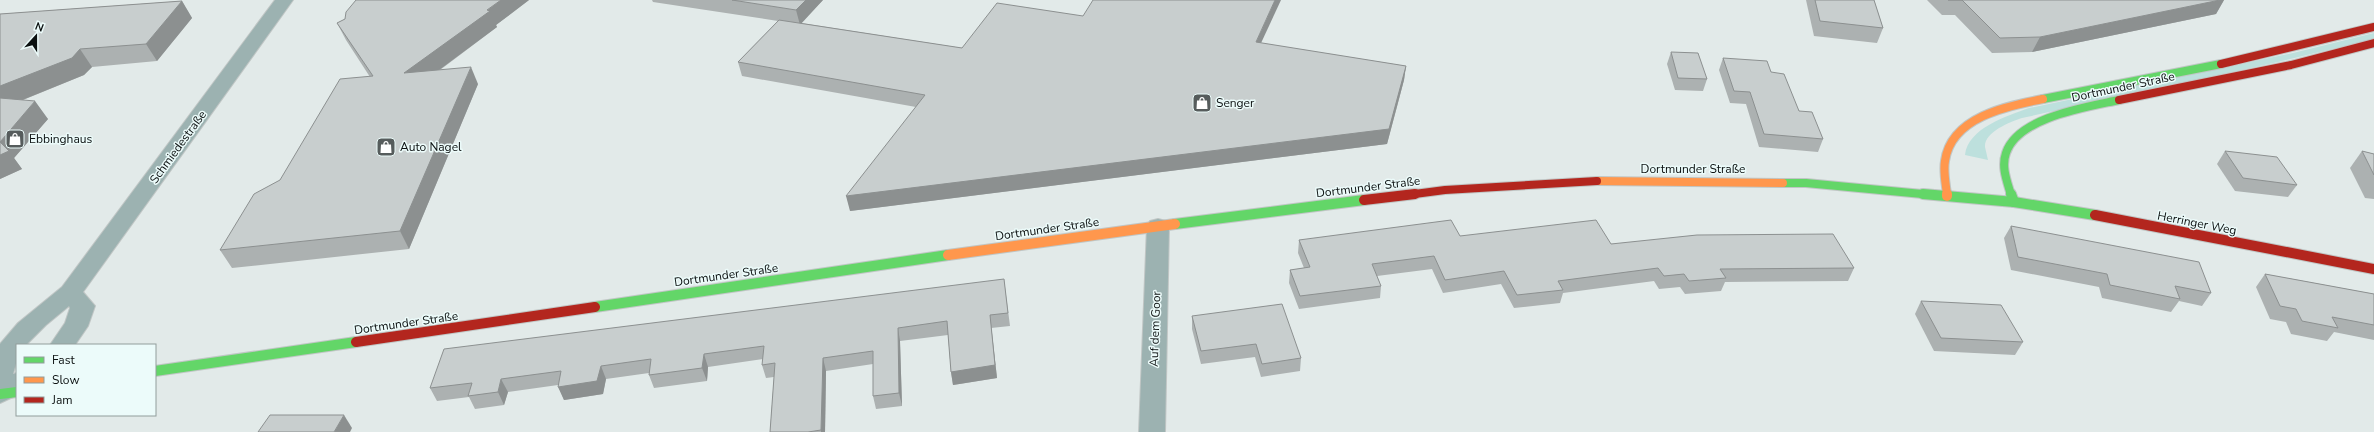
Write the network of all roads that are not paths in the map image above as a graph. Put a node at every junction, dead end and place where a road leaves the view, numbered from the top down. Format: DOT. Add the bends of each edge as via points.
graph roads {
  1 [pos="284,0"];
  2 [pos="2374,26"];
  3 [pos="2374,43"];
  4 [pos="1947,196"];
  5 [pos="2014,202"];
  6 [pos="1158,226"];
  7 [pos="2374,269"];
  8 [pos="70,293"];
  9 [pos="63,344"];
  10 [pos="156,371"];
  11 [pos="0,377"];
  12 [pos="16,383"];
  13 [pos="16,392"];
  14 [pos="0,394"];
  15 [pos="1152,432"];
  1 -- 8 [label="street, Schmiedestraße"];
  2 -- 4 [label="main road, Dortmunder Straße" via="2227,63 2011,105 1971,123 1955,136 1945,158"];
  3 -- 5 [label="main road, Dortmunder Straße" via="2291,65 2068,111 2031,125 2009,144 2004,169"];
  4 -- 5 [label="main road, Dortmunder Straße"];
  4 -- 6 [label="main road, Dortmunder Straße" via="1806,182 1594,181 1445,190"];
  5 -- 7 [label="main road, Herringer Weg"];
  6 -- 10 [label="main road, Dortmunder Straße"];
  6 -- 15 [label="street, Auf dem Goor"];
  8 -- 9 [label="street" via="83,306 76,326"];
  8 -- 11 [label="street, Schmiedestraße" via="24,330 1,362"];
  12 -- 14 [label="street"];
  13 -- 14 [label="main road"];
}
